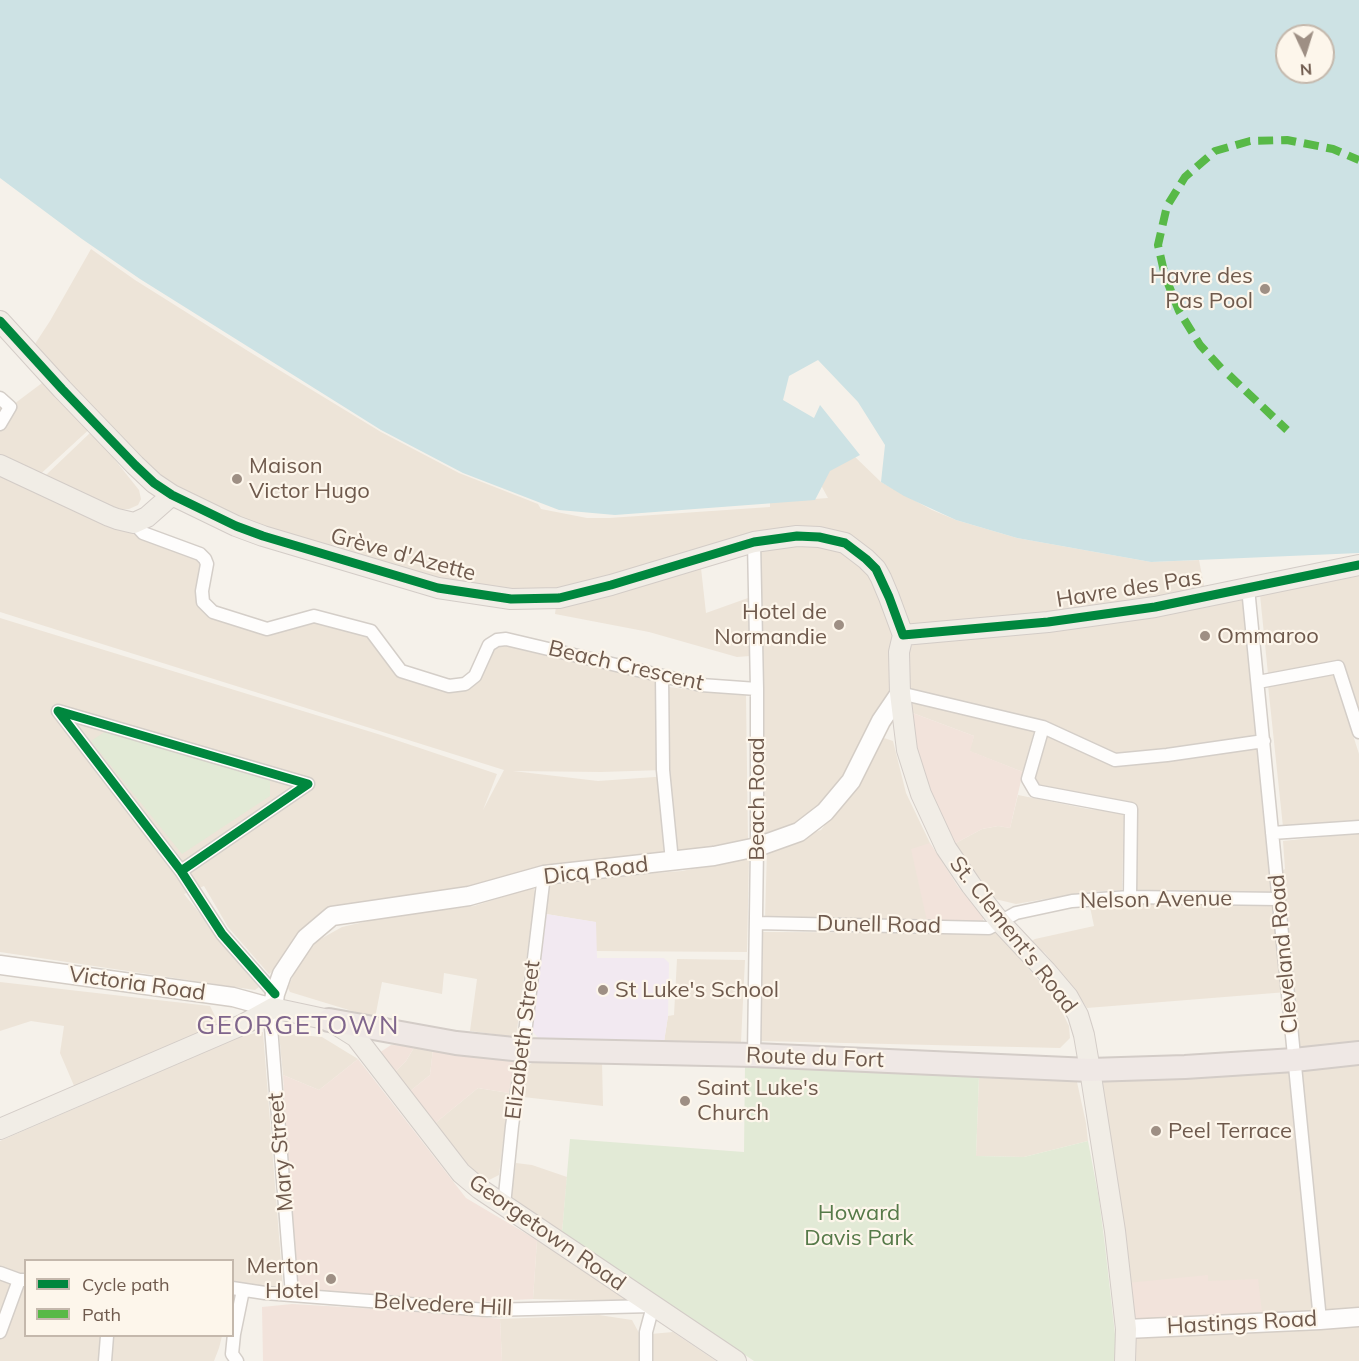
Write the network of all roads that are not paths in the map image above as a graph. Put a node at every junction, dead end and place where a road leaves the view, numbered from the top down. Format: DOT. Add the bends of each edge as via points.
graph roads {
  1 [pos="0,321"];
  2 [pos="0,398"];
  3 [pos="0,424"];
  4 [pos="0,465"];
  5 [pos="172,495"];
  6 [pos="134,523"];
  7 [pos="754,542"];
  8 [pos="866,559"];
  9 [pos="1359,566"];
  10 [pos="1248,588"];
  11 [pos="903,635"];
  12 [pos="662,676"];
  13 [pos="1258,682"];
  14 [pos="757,689"];
  15 [pos="900,693"];
  16 [pos="1043,727"];
  17 [pos="1359,732"];
  18 [pos="1264,741"];
  19 [pos="1359,827"];
  20 [pos="1272,833"];
  21 [pos="757,847"];
  22 [pos="672,861"];
  23 [pos="181,871"];
  24 [pos="544,875"];
  25 [pos="1130,897"];
  26 [pos="1279,899"];
  27 [pos="1000,922"];
  28 [pos="756,923"];
  29 [pos="0,965"];
  30 [pos="274,1001"];
  31 [pos="329,1020"];
  32 [pos="523,1050"];
  33 [pos="1359,1053"];
  34 [pos="754,1055"];
  35 [pos="1294,1060"];
  36 [pos="1090,1070"];
  37 [pos="1,1126"];
  38 [pos="504,1205"];
  39 [pos="0,1273"];
  40 [pos="22,1280"];
  41 [pos="238,1289"];
  42 [pos="292,1295"];
  43 [pos="653,1306"];
  44 [pos="1359,1317"];
  45 [pos="1320,1320"];
  46 [pos="1126,1329"];
  47 [pos="0,1332"];
  48 [pos="234,1334"];
  49 [pos="107,1337"];
  50 [pos="234,1337"];
  51 [pos="105,1361"];
  52 [pos="237,1361"];
  53 [pos="646,1361"];
  54 [pos="736,1361"];
  55 [pos="1125,1361"];
  1 -- 5 [label="main road, Grève d'Azette" via="135,465"];
  2 -- 3 [label="street" via="10,407"];
  4 -- 6 [label="main road" via="109,516"];
  5 -- 6 [label="main road"];
  5 -- 7 [label="main road, Grève d'Azette" via="236,526 326,556 438,588 511,599 578,594"];
  6 -- 12 [label="street, Beach Crescent" via="143,533 205,559 203,602 213,612 267,629 314,616 371,631 401,671 448,686 465,684 475,676 489,645 506,639"];
  7 -- 8 [label="main road, Grève d'Azette" via="819,537 845,543"];
  7 -- 14 [label="street, Beach Road"];
  8 -- 11 [label="main road, St. Clement's Road" via="881,578"];
  9 -- 10 [label="main road, Havre des Pas"];
  10 -- 11 [label="main road, Havre des Pas" via="1155,607 1048,622"];
  10 -- 13 [label="street, Cleveland Road"];
  11 -- 15 [label="main road, St. Clement's Road" via="899,652"];
  12 -- 14 [label="street, Beach Crescent" via="701,685"];
  12 -- 22 [label="street" via="663,770"];
  13 -- 17 [label="street" via="1338,667"];
  13 -- 18 [label="street, Cleveland Road"];
  14 -- 21 [label="street, Beach Road"];
  15 -- 16 [label="street"];
  15 -- 21 [label="main road, Dicq Road" via="851,781 825,813 799,832"];
  15 -- 27 [label="main road, St. Clement's Road" via="908,750 921,794 946,848"];
  16 -- 18 [label="street" via="1115,760"];
  16 -- 25 [label="street" via="1028,779 1035,791 1131,808"];
  18 -- 20 [label="street, Cleveland Road"];
  19 -- 20 [label="street"];
  20 -- 26 [label="street, Cleveland Road"];
  21 -- 22 [label="main road, Dicq Road"];
  21 -- 28 [label="street, Beach Road"];
  22 -- 24 [label="main road, Dicq Road"];
  23 -- 23 [label="street" via="309,784 58,711 65,721"];
  23 -- 30 [label="street" via="222,934"];
  24 -- 30 [label="main road, Dicq Road" via="469,896 332,916 306,938 282,974"];
  24 -- 32 [label="street, Elizabeth Street"];
  25 -- 26 [label="street, Nelson Avenue"];
  25 -- 27 [label="street, Nelson Avenue" via="1072,901 1016,913"];
  26 -- 35 [label="street, Cleveland Road"];
  27 -- 28 [label="street, Dunell Road" via="989,928"];
  27 -- 36 [label="main road, St. Clement's Road" via="1068,998 1078,1015"];
  28 -- 34 [label="street, Beach Road"];
  29 -- 30 [label="main road, Victoria Road"];
  30 -- 31 [label="main road, Route du Fort"];
  30 -- 37 [label="main road" via="244,1023"];
  30 -- 42 [label="street, Mary Street" via="271,1027"];
  31 -- 32 [label="highway, Route du Fort" via="456,1043"];
  31 -- 38 [label="main road, Georgetown Road" via="356,1037 461,1173"];
  32 -- 34 [label="highway, Route du Fort"];
  32 -- 38 [label="street, Elizabeth Street"];
  33 -- 35 [label="highway, Route du Fort"];
  34 -- 36 [label="highway, Route du Fort"];
  35 -- 36 [label="highway, Route du Fort"];
  35 -- 45 [label="street, Cleveland Road"];
  36 -- 46 [label="main road, St. Clement's Road"];
  38 -- 43 [label="main road, Georgetown Road"];
  39 -- 40 [label="street"];
  40 -- 47 [label="street"];
  41 -- 42 [label="street, Belvedere Hill"];
  41 -- 48 [label="street"];
  42 -- 43 [label="street, Belvedere Hill" via="488,1310"];
  43 -- 53 [label="street" via="646,1332"];
  43 -- 54 [label="main road, Georgetown Road"];
  44 -- 45 [label="main road, Hastings Road"];
  45 -- 46 [label="main road, Hastings Road"];
  46 -- 55 [label="main road, St. Clement's Road"];
  49 -- 51 [label="street"];
  50 -- 52 [label="street" via="232,1354"];
}
